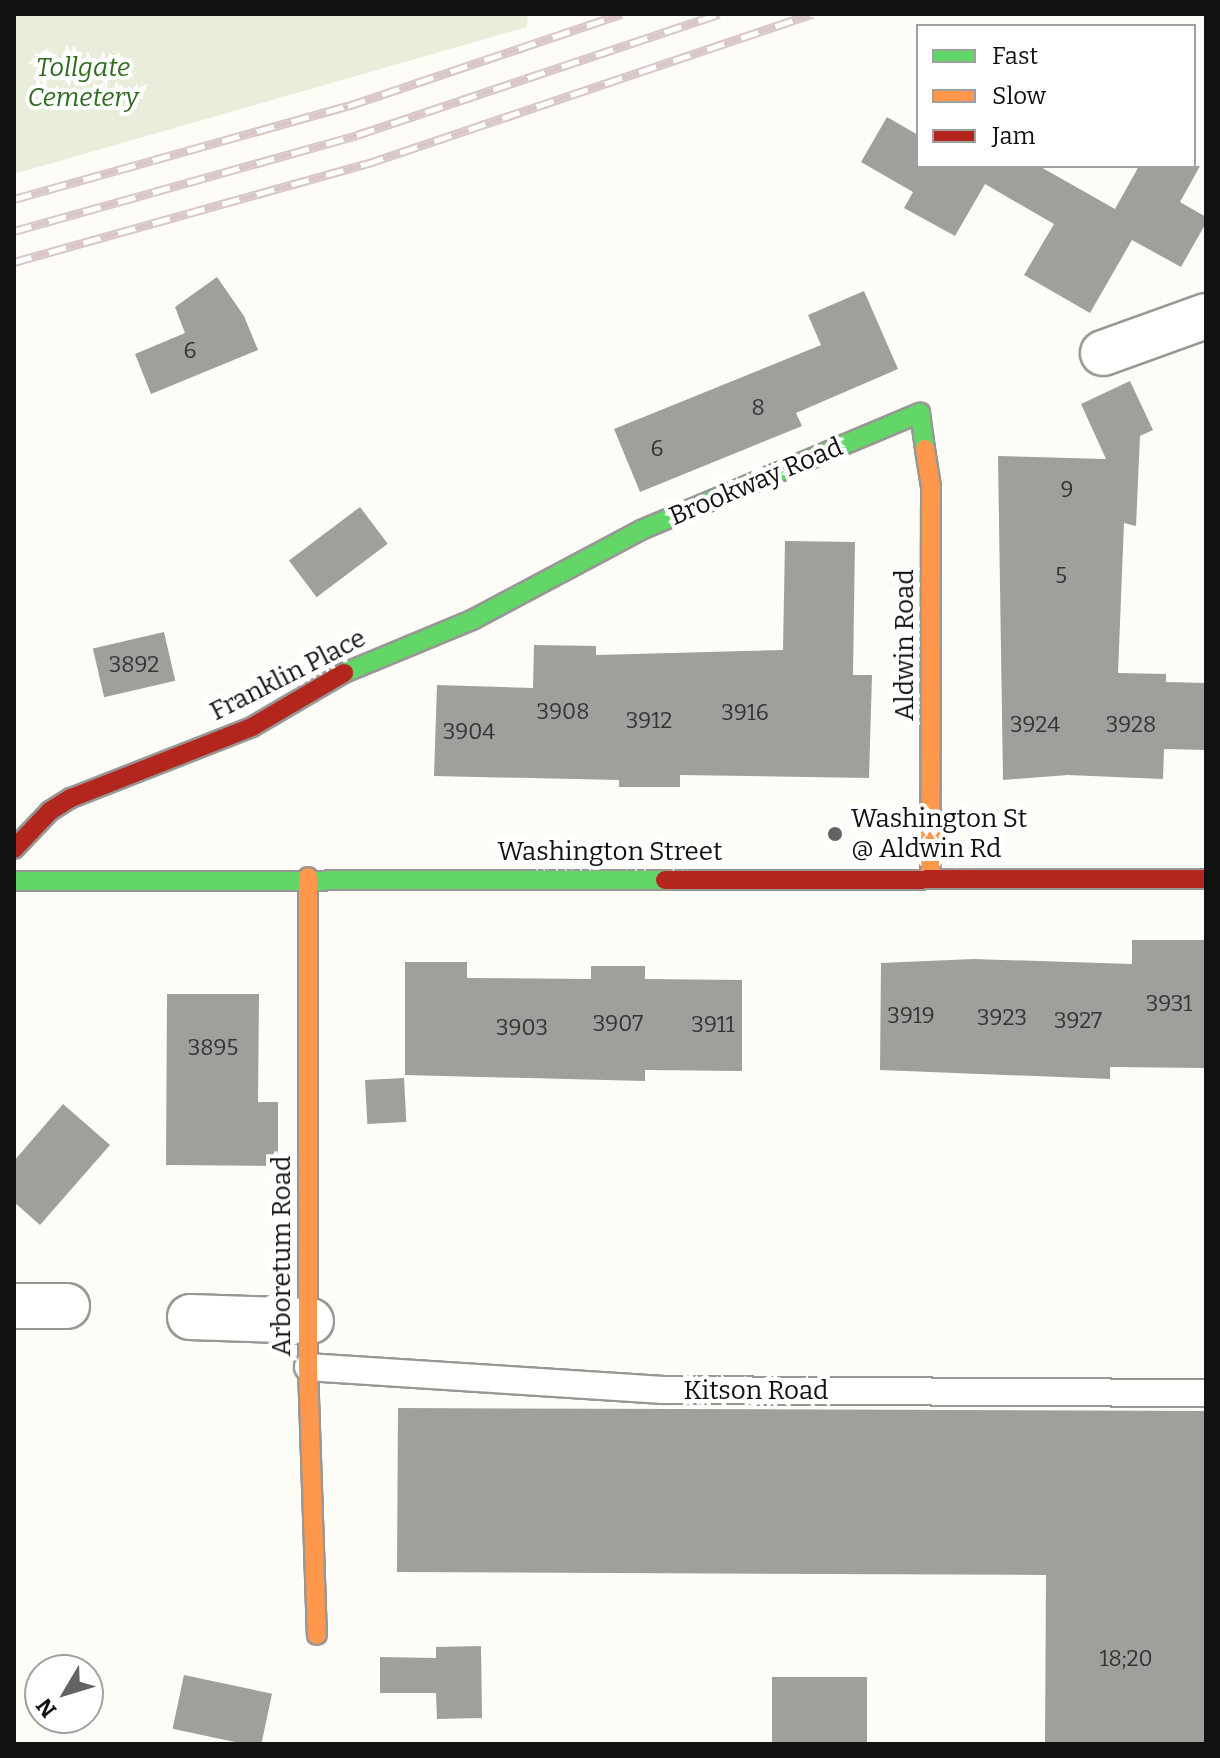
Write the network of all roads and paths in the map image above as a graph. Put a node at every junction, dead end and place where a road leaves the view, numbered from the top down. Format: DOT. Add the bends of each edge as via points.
graph roads {
  1 [pos="1206,316"];
  2 [pos="1103,353"];
  3 [pos="920,413"];
  4 [pos="593,555"];
  5 [pos="14,849"];
  6 [pos="308,877"];
  7 [pos="930,879"];
  8 [pos="1206,879"];
  9 [pos="14,881"];
  10 [pos="14,1306"];
  11 [pos="67,1306"];
  12 [pos="190,1317"];
  13 [pos="311,1321"];
  14 [pos="308,1367"];
  15 [pos="1206,1393"];
  16 [pos="317,1635"];
  1 -- 2 [label="street"];
  3 -- 4 [label="street, Brookway Road"];
  3 -- 7 [label="street, Aldwin Road" via="931,488"];
  4 -- 5 [label="street, Franklin Place" via="472,620 351,669 252,727 71,798 50,811"];
  6 -- 7 [label="street, Washington Street"];
  6 -- 9 [label="street, Washington Street"];
  6 -- 13 [label="street, Arboretum Road"];
  7 -- 8 [label="street, Washington Street"];
  10 -- 11 [label="street"];
  12 -- 13 [label="street"];
  13 -- 14 [label="street, Arboretum Road"];
  14 -- 15 [label="lane, Kitson Road" via="662,1390"];
  14 -- 16 [label="street, Arboretum Road"];
}
